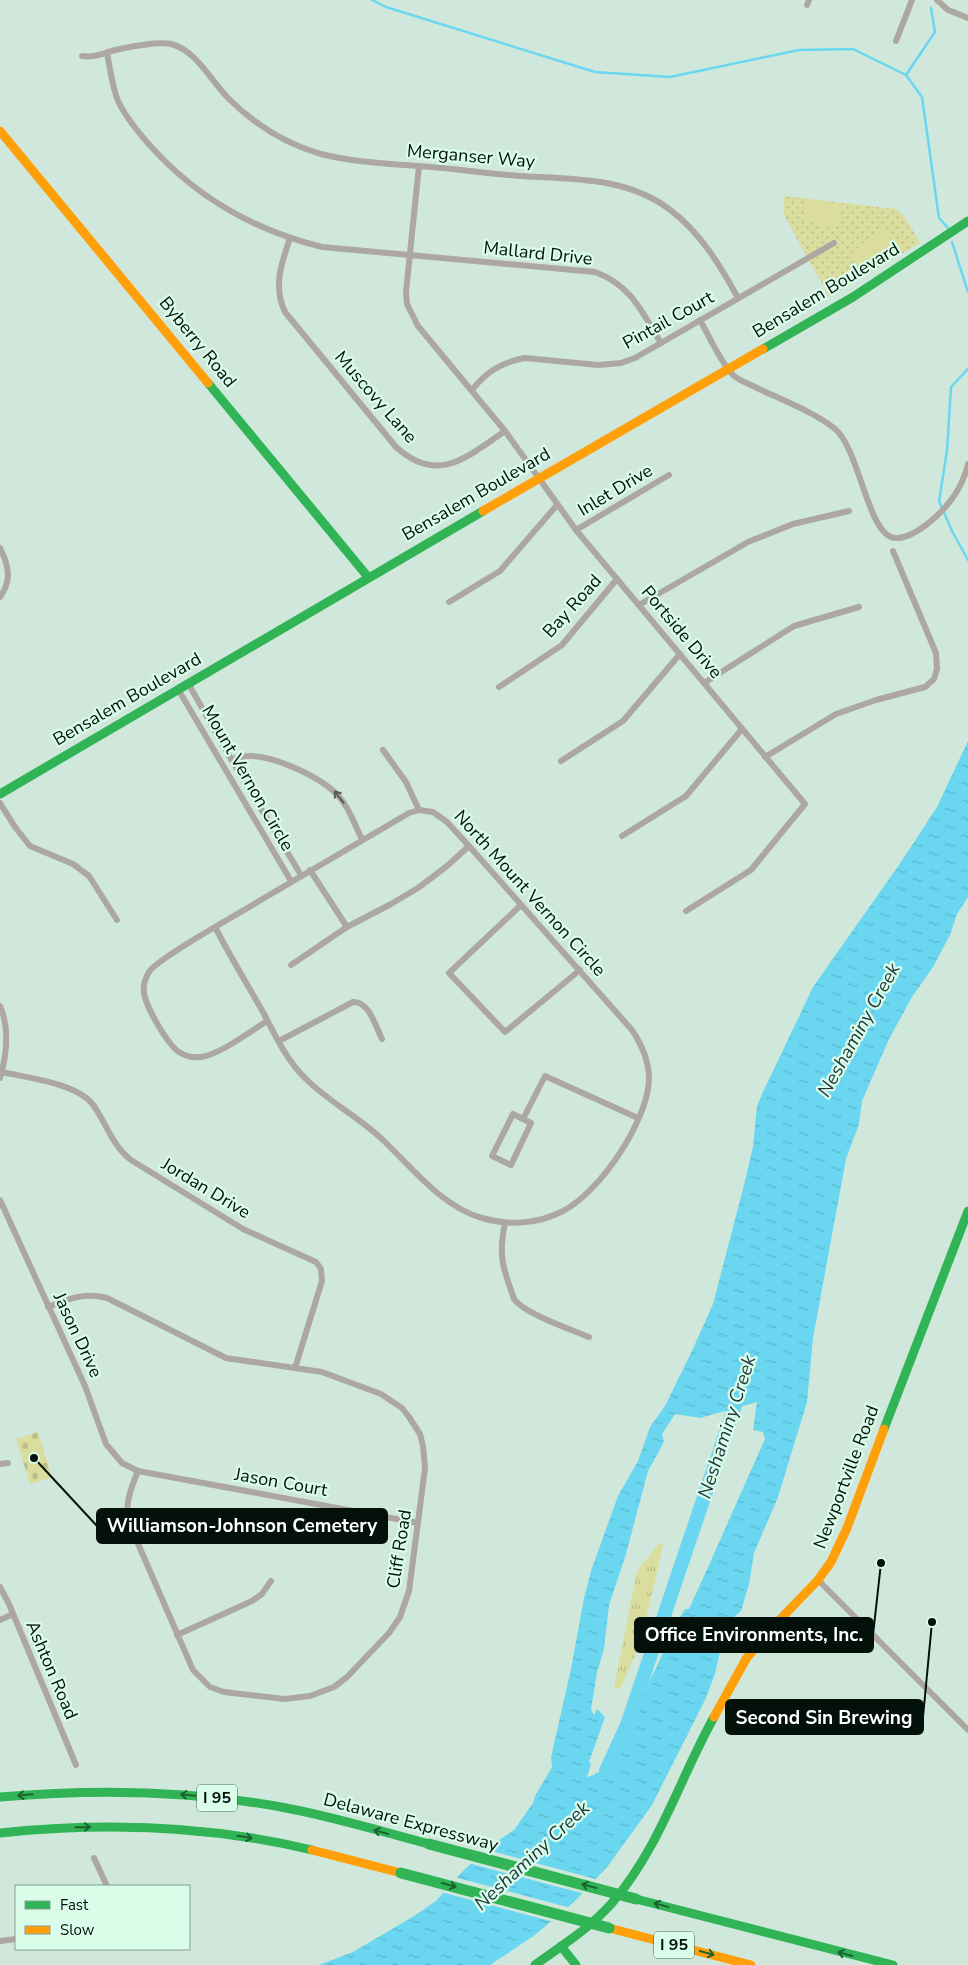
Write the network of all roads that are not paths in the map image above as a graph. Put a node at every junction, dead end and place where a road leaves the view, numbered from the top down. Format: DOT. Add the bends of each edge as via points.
graph roads {
  1 [pos="912,0"];
  2 [pos="937,0"];
  3 [pos="968,18"];
  4 [pos="896,41"];
  5 [pos="107,52"];
  6 [pos="82,56"];
  7 [pos="0,131"];
  8 [pos="418,166"];
  9 [pos="968,221"];
  10 [pos="290,238"];
  11 [pos="834,243"];
  12 [pos="409,256"];
  13 [pos="738,298"];
  14 [pos="700,320"];
  15 [pos="661,343"];
  16 [pos="728,368"];
  17 [pos="472,390"];
  18 [pos="505,431"];
  19 [pos="968,464"];
  20 [pos="669,475"];
  21 [pos="537,478"];
  22 [pos="557,505"];
  23 [pos="849,511"];
  24 [pos="576,530"];
  25 [pos="0,548"];
  26 [pos="893,551"];
  27 [pos="368,576"];
  28 [pos="617,579"];
  29 [pos="0,597"];
  30 [pos="449,602"];
  31 [pos="639,605"];
  32 [pos="859,607"];
  33 [pos="680,654"];
  34 [pos="704,683"];
  35 [pos="183,686"];
  36 [pos="499,687"];
  37 [pos="742,729"];
  38 [pos="383,750"];
  39 [pos="765,757"];
  40 [pos="231,759"];
  41 [pos="561,761"];
  42 [pos="0,794"];
  43 [pos="0,803"];
  44 [pos="419,810"];
  45 [pos="622,836"];
  46 [pos="362,839"];
  47 [pos="469,846"];
  48 [pos="310,870"];
  49 [pos="301,875"];
  50 [pos="291,881"];
  51 [pos="521,905"];
  52 [pos="686,911"];
  53 [pos="117,920"];
  54 [pos="347,926"];
  55 [pos="215,927"];
  56 [pos="291,965"];
  57 [pos="580,970"];
  58 [pos="0,1006"];
  59 [pos="267,1021"];
  60 [pos="382,1039"];
  61 [pos="0,1040"];
  62 [pos="279,1041"];
  63 [pos="5,1047"];
  64 [pos="1,1075"];
  65 [pos="638,1118"];
  66 [pos="523,1119"];
  67 [pos="0,1200"];
  68 [pos="968,1211"];
  69 [pos="505,1222"];
  70 [pos="48,1307"];
  71 [pos="589,1338"];
  72 [pos="295,1368"];
  73 [pos="8,1463"];
  74 [pos="0,1464"];
  75 [pos="138,1471"];
  76 [pos="418,1523"];
  77 [pos="818,1580"];
  78 [pos="271,1581"];
  79 [pos="0,1587"];
  80 [pos="13,1614"];
  81 [pos="0,1620"];
  82 [pos="177,1634"];
  83 [pos="968,1730"];
  84 [pos="76,1765"];
  85 [pos="0,1797"];
  86 [pos="0,1833"];
  87 [pos="94,1858"];
  88 [pos="106,1885"];
  89 [pos="15,1939"];
  90 [pos="0,1941"];
  91 [pos="561,1946"];
  92 [pos="535,1965"];
  93 [pos="576,1965"];
  94 [pos="751,1965"];
  95 [pos="892,1965"];
  1 -- 4 [label="street"];
  2 -- 3 [label="street" via="948,10"];
  5 -- 6 [label="street, Merganser Way" via="94,57"];
  5 -- 8 [label="street, Merganser Way" via="170,44 194,58 242,111 284,139 336,157"];
  5 -- 10 [label="street, Mallard Drive" via="115,92 125,114 172,169 219,206 255,225"];
  7 -- 27 [label="main road, Byberry Road"];
  8 -- 12 [label="street"];
  8 -- 13 [label="street, Merganser Way" via="596,181 642,194 669,209 696,233"];
  9 -- 16 [label="main road, Bensalem Boulevard" via="852,297"];
  10 -- 12 [label="street, Mallard Drive" via="322,247"];
  10 -- 18 [label="street, Muscovy Lane" via="278,282 285,312 396,447 420,463 446,465 464,459"];
  11 -- 13 [label="street"];
  12 -- 15 [label="street, Mallard Drive" via="595,272 616,282 629,294"];
  12 -- 17 [label="street" via="406,292 411,316"];
  13 -- 14 [label="street, Pintail Court"];
  14 -- 15 [label="street, Pintail Court"];
  14 -- 16 [label="street"];
  15 -- 17 [label="street, Pintail Court" via="635,358 608,365 525,358 515,360 491,371"];
  16 -- 19 [label="street" via="734,376 836,429 846,442 874,518 886,534 895,538 924,526 948,505 955,497"];
  16 -- 21 [label="main road, Bensalem Boulevard"];
  17 -- 18 [label="street"];
  18 -- 21 [label="street"];
  20 -- 24 [label="street, Inlet Drive"];
  21 -- 22 [label="street, Portside Drive"];
  21 -- 27 [label="main road, Bensalem Boulevard"];
  22 -- 24 [label="street, Portside Drive"];
  22 -- 30 [label="street, Inlet Drive" via="500,571"];
  23 -- 31 [label="street" via="793,524 748,542"];
  24 -- 28 [label="street, Portside Drive"];
  25 -- 29 [label="street" via="9,579"];
  26 -- 39 [label="street" via="936,653 934,679 924,687 836,714"];
  27 -- 35 [label="main road, Bensalem Boulevard"];
  28 -- 31 [label="street, Portside Drive"];
  28 -- 36 [label="street, Bay Road" via="562,645"];
  31 -- 33 [label="street, Portside Drive"];
  32 -- 34 [label="street" via="794,626"];
  33 -- 34 [label="street, Portside Drive"];
  33 -- 41 [label="street" via="623,721"];
  34 -- 37 [label="street, Portside Drive"];
  35 -- 40 [label="street, Mount Vernon Circle"];
  35 -- 42 [label="main road, Bensalem Boulevard"];
  35 -- 50 [label="street, Mount Vernon Circle"];
  37 -- 39 [label="street, Portside Drive"];
  37 -- 45 [label="street" via="686,796"];
  38 -- 44 [label="street" via="406,782"];
  39 -- 52 [label="street, Portside Drive" via="805,804 750,870"];
  46 -- 40 [label="street, one-way" via="342,799 330,787 300,769 269,760 251,756"];
  40 -- 49 [label="street, Mount Vernon Circle"];
  43 -- 53 [label="street" via="30,846 73,864 89,876"];
  44 -- 46 [label="street"];
  44 -- 47 [label="street, North Mount Vernon Circle" via="439,815"];
  46 -- 48 [label="street"];
  47 -- 51 [label="street, North Mount Vernon Circle"];
  47 -- 54 [label="street" via="418,888"];
  48 -- 49 [label="street"];
  48 -- 54 [label="street"];
  49 -- 50 [label="street"];
  50 -- 55 [label="street"];
  51 -- 57 [label="street, North Mount Vernon Circle"];
  51 -- 57 [label="street" via="449,973 505,1032"];
  54 -- 56 [label="street"];
  55 -- 59 [label="street, North Mount Vernon Circle"];
  55 -- 59 [label="street" via="151,968 144,992 150,1010 176,1049 193,1057 212,1054"];
  57 -- 65 [label="street, North Mount Vernon Circle" via="632,1030 645,1053 648,1086"];
  58 -- 63 [label="street" via="7,1035"];
  59 -- 62 [label="street, North Mount Vernon Circle"];
  60 -- 62 [label="street" via="365,1006 353,1002"];
  61 -- 63 [label="street"];
  62 -- 69 [label="street, North Mount Vernon Circle" via="304,1077 320,1093 374,1132 452,1204 481,1218"];
  63 -- 64 [label="street"];
  64 -- 72 [label="street, Jordan Drive" via="63,1087 81,1094 94,1107 121,1153 243,1229 308,1257 319,1265 322,1281"];
  65 -- 66 [label="street" via="545,1076"];
  65 -- 69 [label="street, North Mount Vernon Circle" via="618,1158 603,1178 569,1208 537,1220"];
  66 -- 66 [label="street" via="513,1114 492,1156 511,1165 531,1123"];
  67 -- 70 [label="street, Jason Drive"];
  68 -- 77 [label="main road, Newportville Road" via="847,1528 835,1555"];
  69 -- 71 [label="street" via="501,1259 514,1299 522,1307"];
  70 -- 72 [label="street, Cliff Road" via="77,1296 97,1295 226,1358"];
  70 -- 75 [label="street, Jason Drive" via="85,1386 106,1444 122,1463"];
  72 -- 76 [label="street, Cliff Road" via="337,1377 381,1394 402,1408 420,1434 425,1454"];
  73 -- 74 [label="street"];
  75 -- 76 [label="street, Jason Court"];
  75 -- 82 [label="street, Cliff Road" via="128,1501 128,1517"];
  76 -- 82 [label="street, Cliff Road" via="409,1591 395,1625 347,1677 323,1692 285,1699 216,1690 196,1675"];
  77 -- 83 [label="street"];
  77 -- 91 [label="main road, Newportville Road" via="759,1642 739,1670 637,1871 605,1910"];
  78 -- 82 [label="street" via="252,1601"];
  79 -- 80 [label="street, Ashton Road"];
  80 -- 81 [label="street"];
  80 -- 84 [label="street, Ashton Road"];
  95 -- 85 [label="main road, Delaware Expressway / I 95, one-way, bridge" via="291,1809 164,1793 105,1791"];
  86 -- 94 [label="main road, I 95, one-way, bridge" via="106,1826 191,1830 275,1842"];
  87 -- 88 [label="street"];
  89 -- 90 [label="street"];
  91 -- 92 [label="main road, Newportville Road"];
  91 -- 93 [label="main road"];
}
